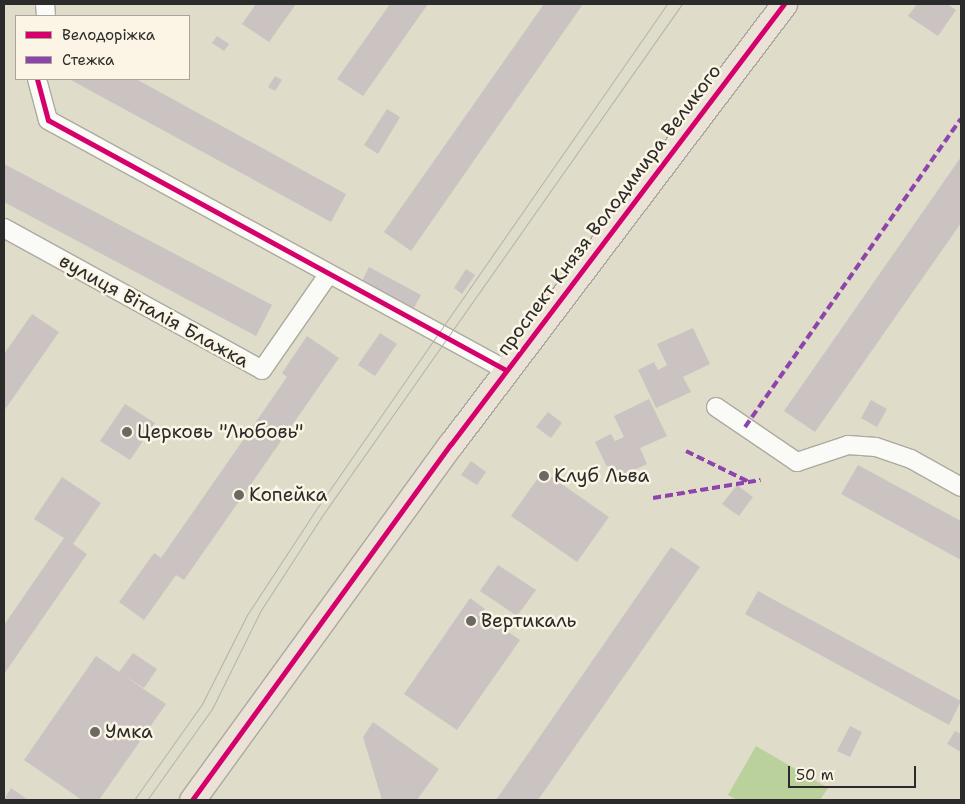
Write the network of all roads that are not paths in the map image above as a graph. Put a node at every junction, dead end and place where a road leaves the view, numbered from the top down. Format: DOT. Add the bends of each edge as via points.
graph roads {
  1 [pos="784,4"];
  2 [pos="37,80"];
  3 [pos="4,228"];
  4 [pos="328,275"];
  5 [pos="506,370"];
  6 [pos="716,408"];
  7 [pos="961,487"];
  8 [pos="192,800"];
  1 -- 5 [label="highway, проспект Князя Володимира Великого"];
  2 -- 4 [label="street" via="48,120"];
  3 -- 4 [label="street, вулиця Віталія Блажка" via="262,370"];
  4 -- 5 [label="street"];
  5 -- 8 [label="highway, проспект Князя Володимира Великого"];
  6 -- 7 [label="street" via="796,462 830,449 876,447 911,459"];
}
